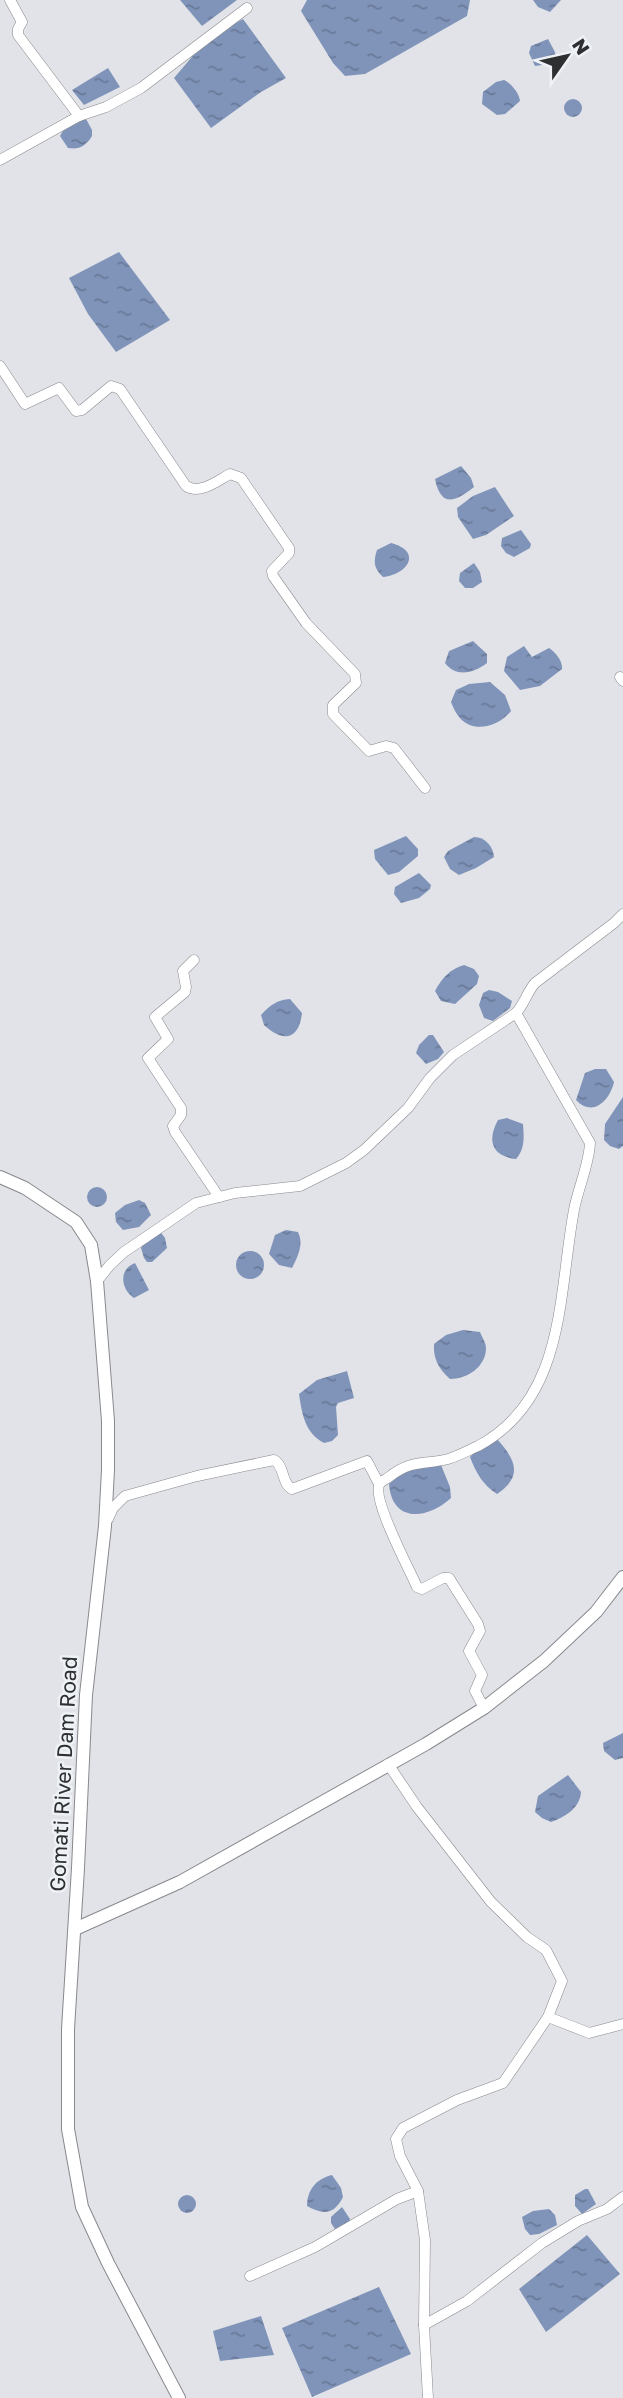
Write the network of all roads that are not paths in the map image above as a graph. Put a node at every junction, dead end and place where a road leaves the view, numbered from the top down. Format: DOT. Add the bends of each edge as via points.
graph roads {
  1 [pos="10,0"];
  2 [pos="247,8"];
  3 [pos="79,116"];
  4 [pos="0,160"];
  5 [pos="0,366"];
  6 [pos="425,788"];
  7 [pos="623,914"];
  8 [pos="194,960"];
  9 [pos="516,1013"];
  10 [pos="0,1177"];
  11 [pos="219,1197"];
  12 [pos="97,1281"];
  13 [pos="379,1484"];
  14 [pos="105,1526"];
  15 [pos="623,1577"];
  16 [pos="484,1708"];
  17 [pos="388,1764"];
  18 [pos="75,1929"];
  19 [pos="548,2017"];
  20 [pos="623,2024"];
  21 [pos="418,2191"];
  22 [pos="623,2197"];
  23 [pos="250,2276"];
  24 [pos="425,2325"];
  25 [pos="179,2398"];
  26 [pos="428,2398"];
  1 -- 3 [label="street" via="22,22 18,35"];
  2 -- 3 [label="street" via="141,88"];
  3 -- 4 [label="street"];
  5 -- 6 [label="street" via="25,404 59,388 76,411 82,410 116,386 186,486 199,490 230,474 241,478 289,548 274,566 273,576 306,623 355,674 356,682 332,705 333,714 369,751 394,748"];
  7 -- 9 [label="street" via="535,983"];
  8 -- 11 [label="street" via="183,971 185,992 155,1017 168,1039 150,1054 149,1061 181,1108 175,1132"];
  9 -- 11 [label="street" via="453,1055 408,1108 346,1163 300,1186"];
  9 -- 13 [label="street" via="590,1143 574,1210 555,1338 539,1383 514,1419 479,1445 449,1459 398,1469"];
  10 -- 12 [label="main road, Gomati River Dam Road" via="25,1188 76,1223 91,1245"];
  11 -- 12 [label="street" via="196,1203 135,1244"];
  12 -- 14 [label="main road, Gomati River Dam Road" via="108,1420"];
  13 -- 14 [label="street" via="366,1461 292,1489 274,1460 125,1496"];
  13 -- 16 [label="street" via="385,1515 417,1587 449,1578 478,1624 480,1631 469,1651 481,1675 475,1691"];
  14 -- 18 [label="main road, Gomati River Dam Road" via="86,1695"];
  15 -- 16 [label="main road" via="596,1612"];
  16 -- 17 [label="main road"];
  17 -- 18 [label="main road" via="180,1882"];
  17 -- 19 [label="street" via="491,1902 546,1950 562,1981"];
  18 -- 25 [label="main road, Gomati River Dam Road" via="68,2116 82,2207"];
  19 -- 20 [label="street" via="589,2033"];
  19 -- 21 [label="street" via="503,2083 403,2128 396,2139 400,2156"];
  21 -- 23 [label="street"];
  21 -- 24 [label="street" via="425,2240"];
  22 -- 24 [label="street" via="542,2243 467,2301"];
  24 -- 26 [label="street"];
}
